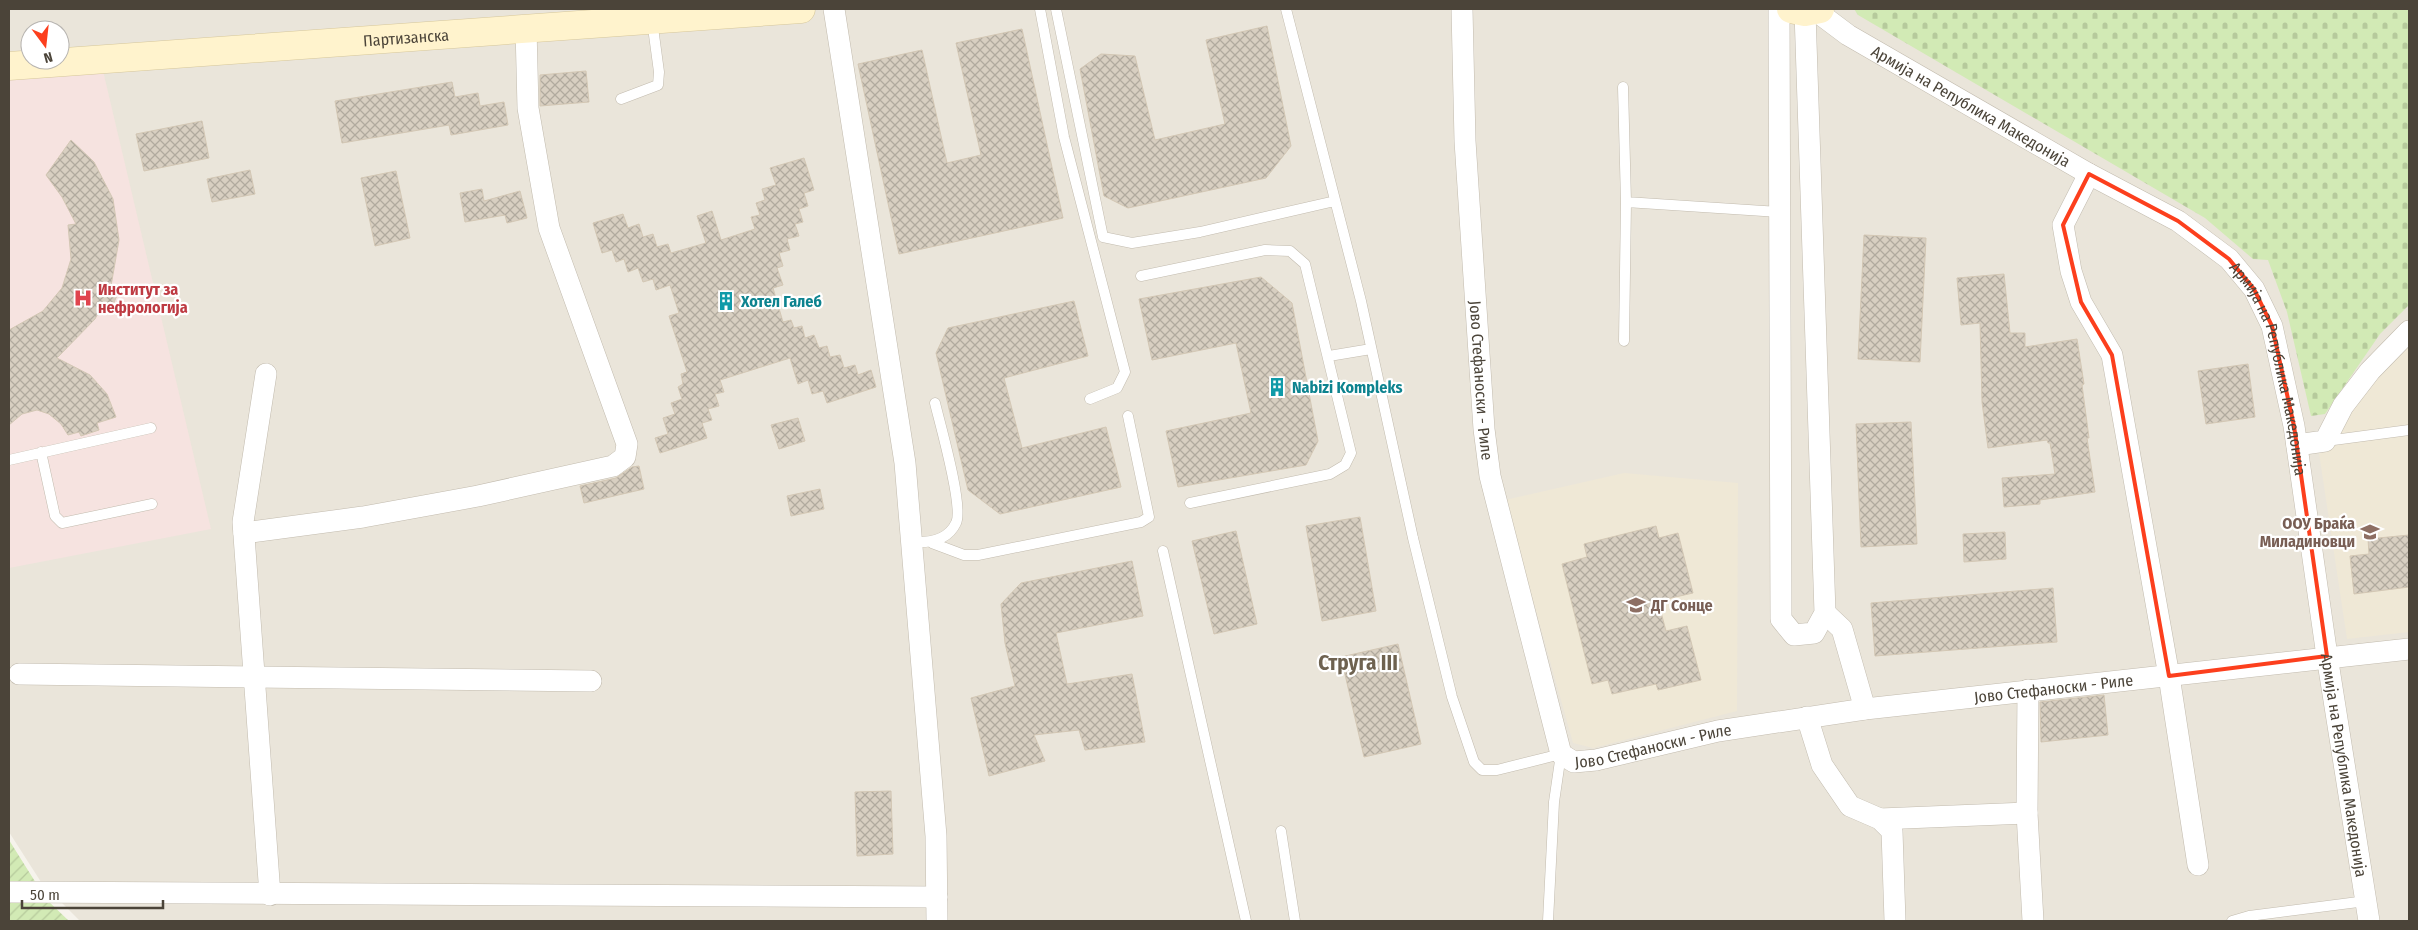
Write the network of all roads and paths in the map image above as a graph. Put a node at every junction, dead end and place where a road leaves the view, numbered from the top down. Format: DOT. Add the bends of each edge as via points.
graph roads {
  1 [pos="801,9"];
  2 [pos="834,9"];
  3 [pos="1040,9"];
  4 [pos="1056,9"];
  5 [pos="1286,9"];
  6 [pos="1462,9"];
  7 [pos="1808,10"];
  8 [pos="652,19"];
  9 [pos="526,28"];
  10 [pos="9,66"];
  11 [pos="1623,87"];
  12 [pos="621,99"];
  13 [pos="2089,174"];
  14 [pos="1335,201"];
  15 [pos="1626,202"];
  16 [pos="1779,212"];
  17 [pos="1141,276"];
  18 [pos="2409,331"];
  19 [pos="1624,341"];
  20 [pos="1371,348"];
  21 [pos="1329,356"];
  22 [pos="266,374"];
  23 [pos="1090,399"];
  24 [pos="935,403"];
  25 [pos="1128,416"];
  26 [pos="151,428"];
  27 [pos="2409,430"];
  28 [pos="2325,441"];
  29 [pos="2297,445"];
  30 [pos="41,452"];
  31 [pos="9,460"];
  32 [pos="1190,503"];
  33 [pos="152,504"];
  34 [pos="244,534"];
  35 [pos="923,543"];
  36 [pos="1163,552"];
  37 [pos="1825,613"];
  38 [pos="2409,649"];
  39 [pos="2327,656"];
  40 [pos="19,674"];
  41 [pos="254,676"];
  42 [pos="2169,676"];
  43 [pos="591,681"];
  44 [pos="2028,690"];
  45 [pos="1865,709"];
  46 [pos="1807,717"];
  47 [pos="1560,754"];
  48 [pos="2027,813"];
  49 [pos="1880,819"];
  50 [pos="1281,831"];
  51 [pos="2198,864"];
  52 [pos="9,892"];
  53 [pos="270,895"];
  54 [pos="937,897"];
  55 [pos="2368,911"];
  56 [pos="937,921"];
  57 [pos="1246,921"];
  58 [pos="1295,921"];
  59 [pos="1548,921"];
  60 [pos="1895,921"];
  61 [pos="2033,921"];
  62 [pos="2232,921"];
  1 -- 8 [label="main road, Партизанска"];
  2 -- 35 [label="street" via="905,463"];
  3 -- 23 [label="lane" via="1064,137 1125,372 1117,388"];
  4 -- 14 [label="lane" via="1103,237 1132,243 1200,232"];
  5 -- 14 [label="lane"];
  6 -- 47 [label="street, Јово Стефаноски - Риле" via="1465,141 1490,476"];
  7 -- 13 [label="street, Армија на Република Македонија"];
  7 -- 16 [label="street"];
  7 -- 37 [label="street"];
  8 -- 9 [label="main road, Партизанска"];
  8 -- 12 [label="lane" via="658,85"];
  9 -- 10 [label="main road, Партизанска"];
  9 -- 34 [label="street" via="528,108 549,228 627,444 625,457 612,466 478,496"];
  11 -- 15 [label="lane"];
  13 -- 29 [label="street, Армија на Република Македонија" via="2178,221 2229,259 2254,289 2272,326"];
  13 -- 42 [label="street" via="2063,225 2071,271 2081,302 2112,355"];
  14 -- 20 [label="lane"];
  15 -- 16 [label="lane"];
  15 -- 19 [label="lane"];
  16 -- 37 [label="street" via="1781,619 1794,635 1814,633"];
  17 -- 21 [label="lane" via="1265,250 1290,251 1305,264"];
  18 -- 28 [label="street" via="2364,378 2343,406"];
  20 -- 21 [label="lane"];
  20 -- 47 [label="lane" via="1452,697 1474,762 1482,770 1497,770"];
  21 -- 32 [label="lane" via="1351,453 1345,465 1330,474"];
  22 -- 34 [label="street" via="243,522"];
  24 -- 35 [label="lane" via="958,505 956,523 943,536"];
  25 -- 35 [label="lane" via="1149,517 1141,522 978,554 964,555"];
  26 -- 30 [label="lane"];
  27 -- 28 [label="lane"];
  28 -- 29 [label="street"];
  29 -- 39 [label="street, Армија на Република Македонија"];
  30 -- 31 [label="lane"];
  30 -- 33 [label="lane" via="55,516 62,523"];
  34 -- 41 [label="street"];
  35 -- 54 [label="street" via="923,701 936,836"];
  36 -- 57 [label="lane"];
  37 -- 45 [label="street" via="1842,629"];
  38 -- 39 [label="street, Јово Стефаноски - Риле"];
  39 -- 42 [label="street, Јово Стефаноски - Риле"];
  39 -- 55 [label="street, Армија на Република Македонија"];
  40 -- 41 [label="street"];
  41 -- 43 [label="street"];
  41 -- 53 [label="street"];
  42 -- 44 [label="street, Јово Стефаноски - Риле"];
  42 -- 51 [label="street"];
  44 -- 45 [label="street, Јово Стефаноски - Риле"];
  44 -- 48 [label="street"];
  45 -- 46 [label="street, Јово Стефаноски - Риле"];
  46 -- 47 [label="street, Јово Стефаноски - Риле" via="1718,731 1596,760 1574,762"];
  46 -- 49 [label="street" via="1822,765 1850,806"];
  47 -- 59 [label="lane" via="1554,802"];
  48 -- 49 [label="street"];
  48 -- 61 [label="street"];
  49 -- 60 [label="street" via="1892,831"];
  50 -- 58 [label="lane"];
  52 -- 53 [label="street"];
  53 -- 54 [label="street"];
  54 -- 56 [label="street"];
  55 -- 62 [label="lane" via="2250,916"];
}
